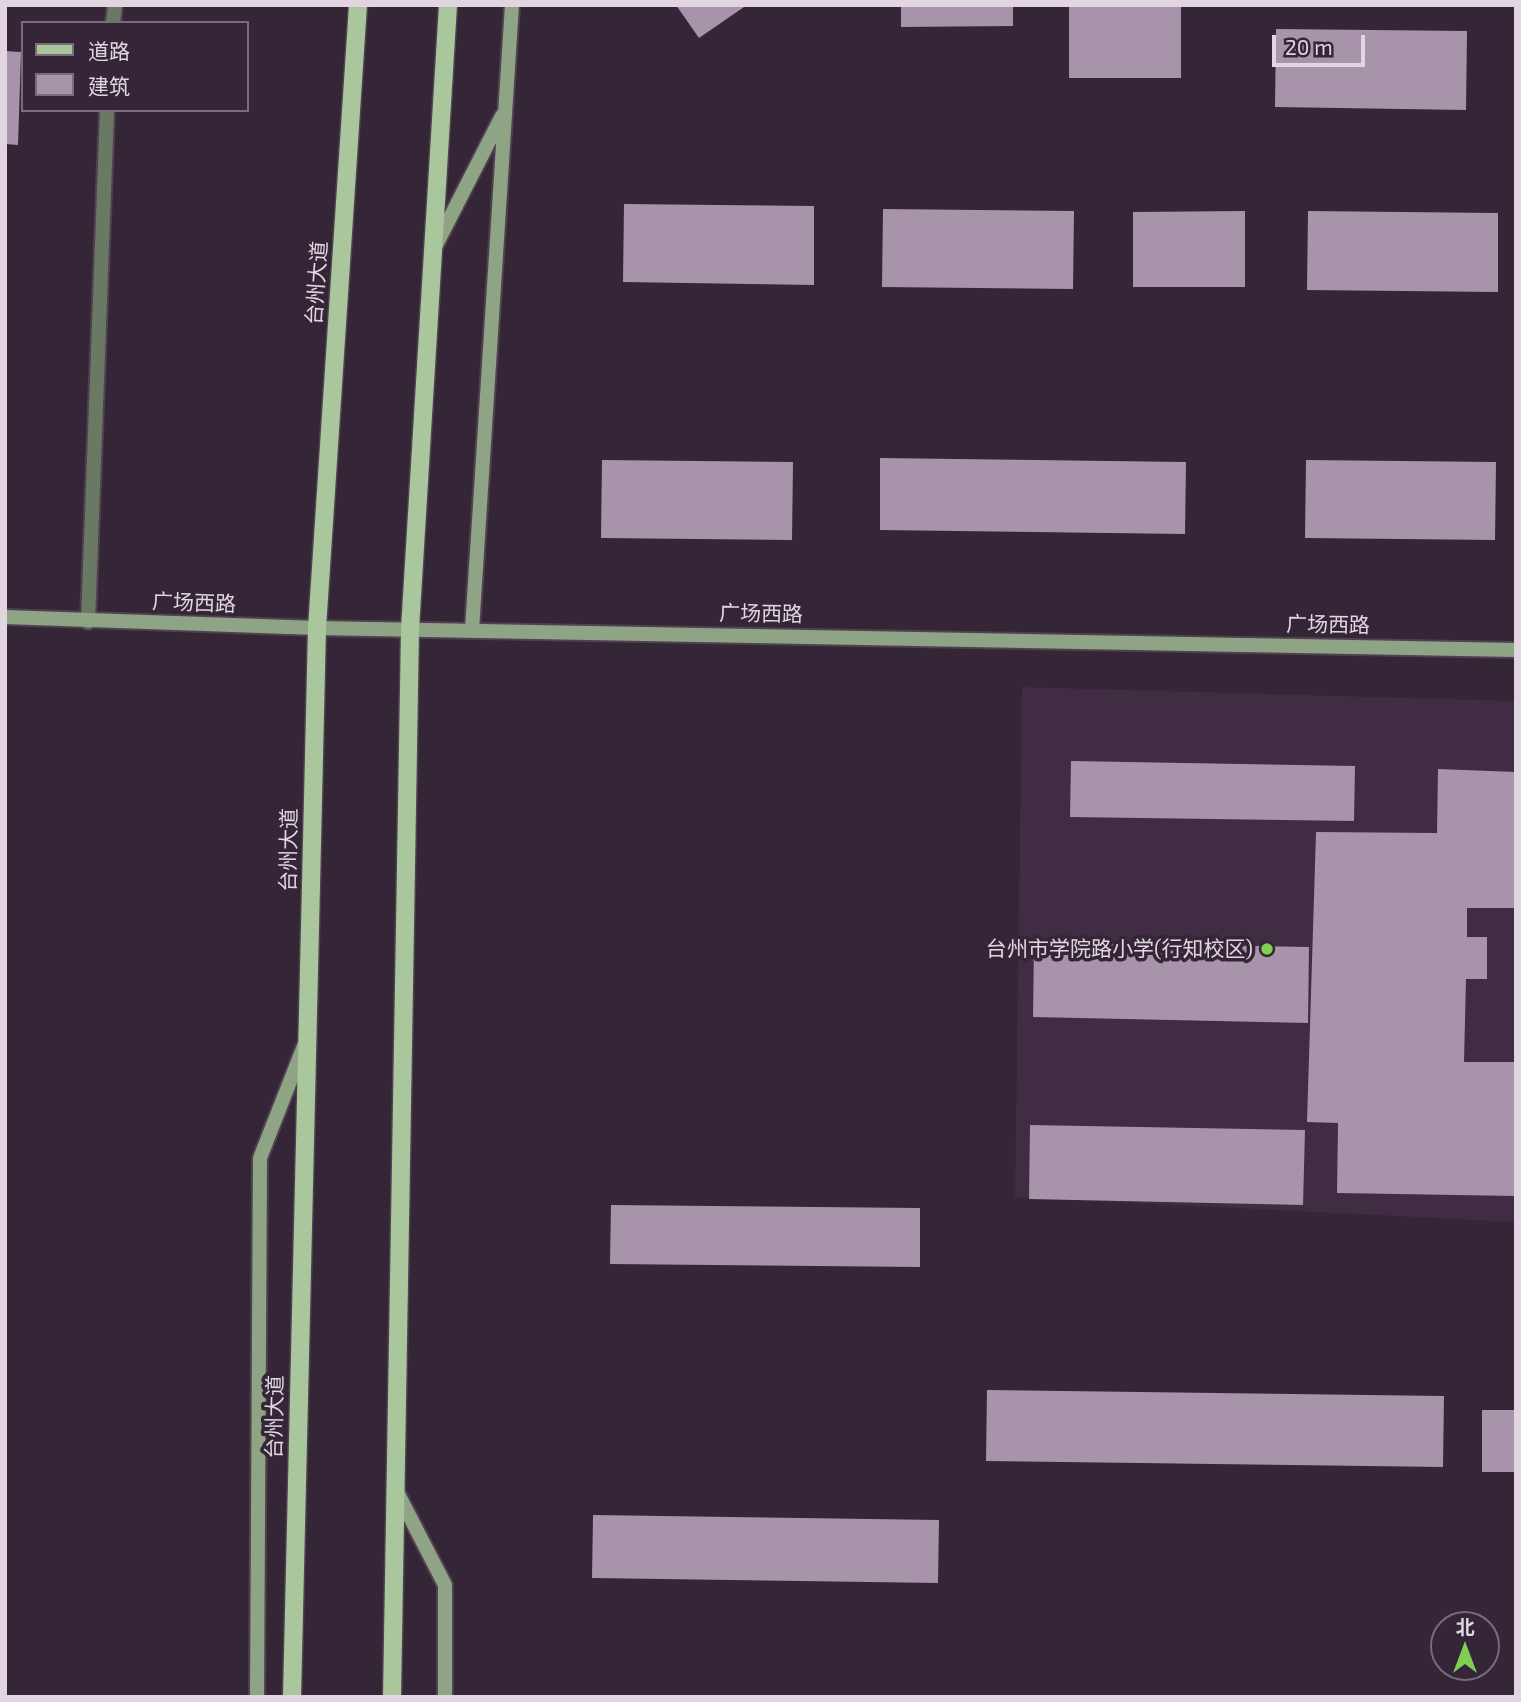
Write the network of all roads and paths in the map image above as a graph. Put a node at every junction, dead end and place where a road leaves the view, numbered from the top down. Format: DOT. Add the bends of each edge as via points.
graph roads {
  1 [pos="358,5"];
  2 [pos="448,5"];
  3 [pos="512,5"];
  4 [pos="505,110"];
  5 [pos="107,112"];
  6 [pos="433,251"];
  7 [pos="5,617"];
  8 [pos="88,621"];
  9 [pos="317,628"];
  10 [pos="410,629"];
  11 [pos="471,630"];
  12 [pos="1516,650"];
  13 [pos="307,1038"];
  14 [pos="396,1489"];
  15 [pos="257,1697"];
  16 [pos="292,1697"];
  17 [pos="392,1697"];
  18 [pos="444,1697"];
  1 -- 9 [label="main road, 台州大道"];
  2 -- 6 [label="main road"];
  3 -- 4 [label="main road"];
  4 -- 6 [label="main road"];
  4 -- 11 [label="main road"];
  5 -- 8 [label="lane"];
  6 -- 10 [label="main road"];
  7 -- 8 [label="main road, 广场西路"];
  8 -- 9 [label="main road, 广场西路"];
  9 -- 10 [label="main road, 广场西路"];
  9 -- 13 [label="main road, 台州大道"];
  10 -- 11 [label="main road, 广场西路"];
  10 -- 14 [label="main road"];
  11 -- 12 [label="main road, 广场西路"];
  13 -- 15 [label="main road" via="260,1158"];
  13 -- 16 [label="main road, 台州大道"];
  14 -- 17 [label="main road"];
  14 -- 18 [label="main road" via="445,1585"];
}
